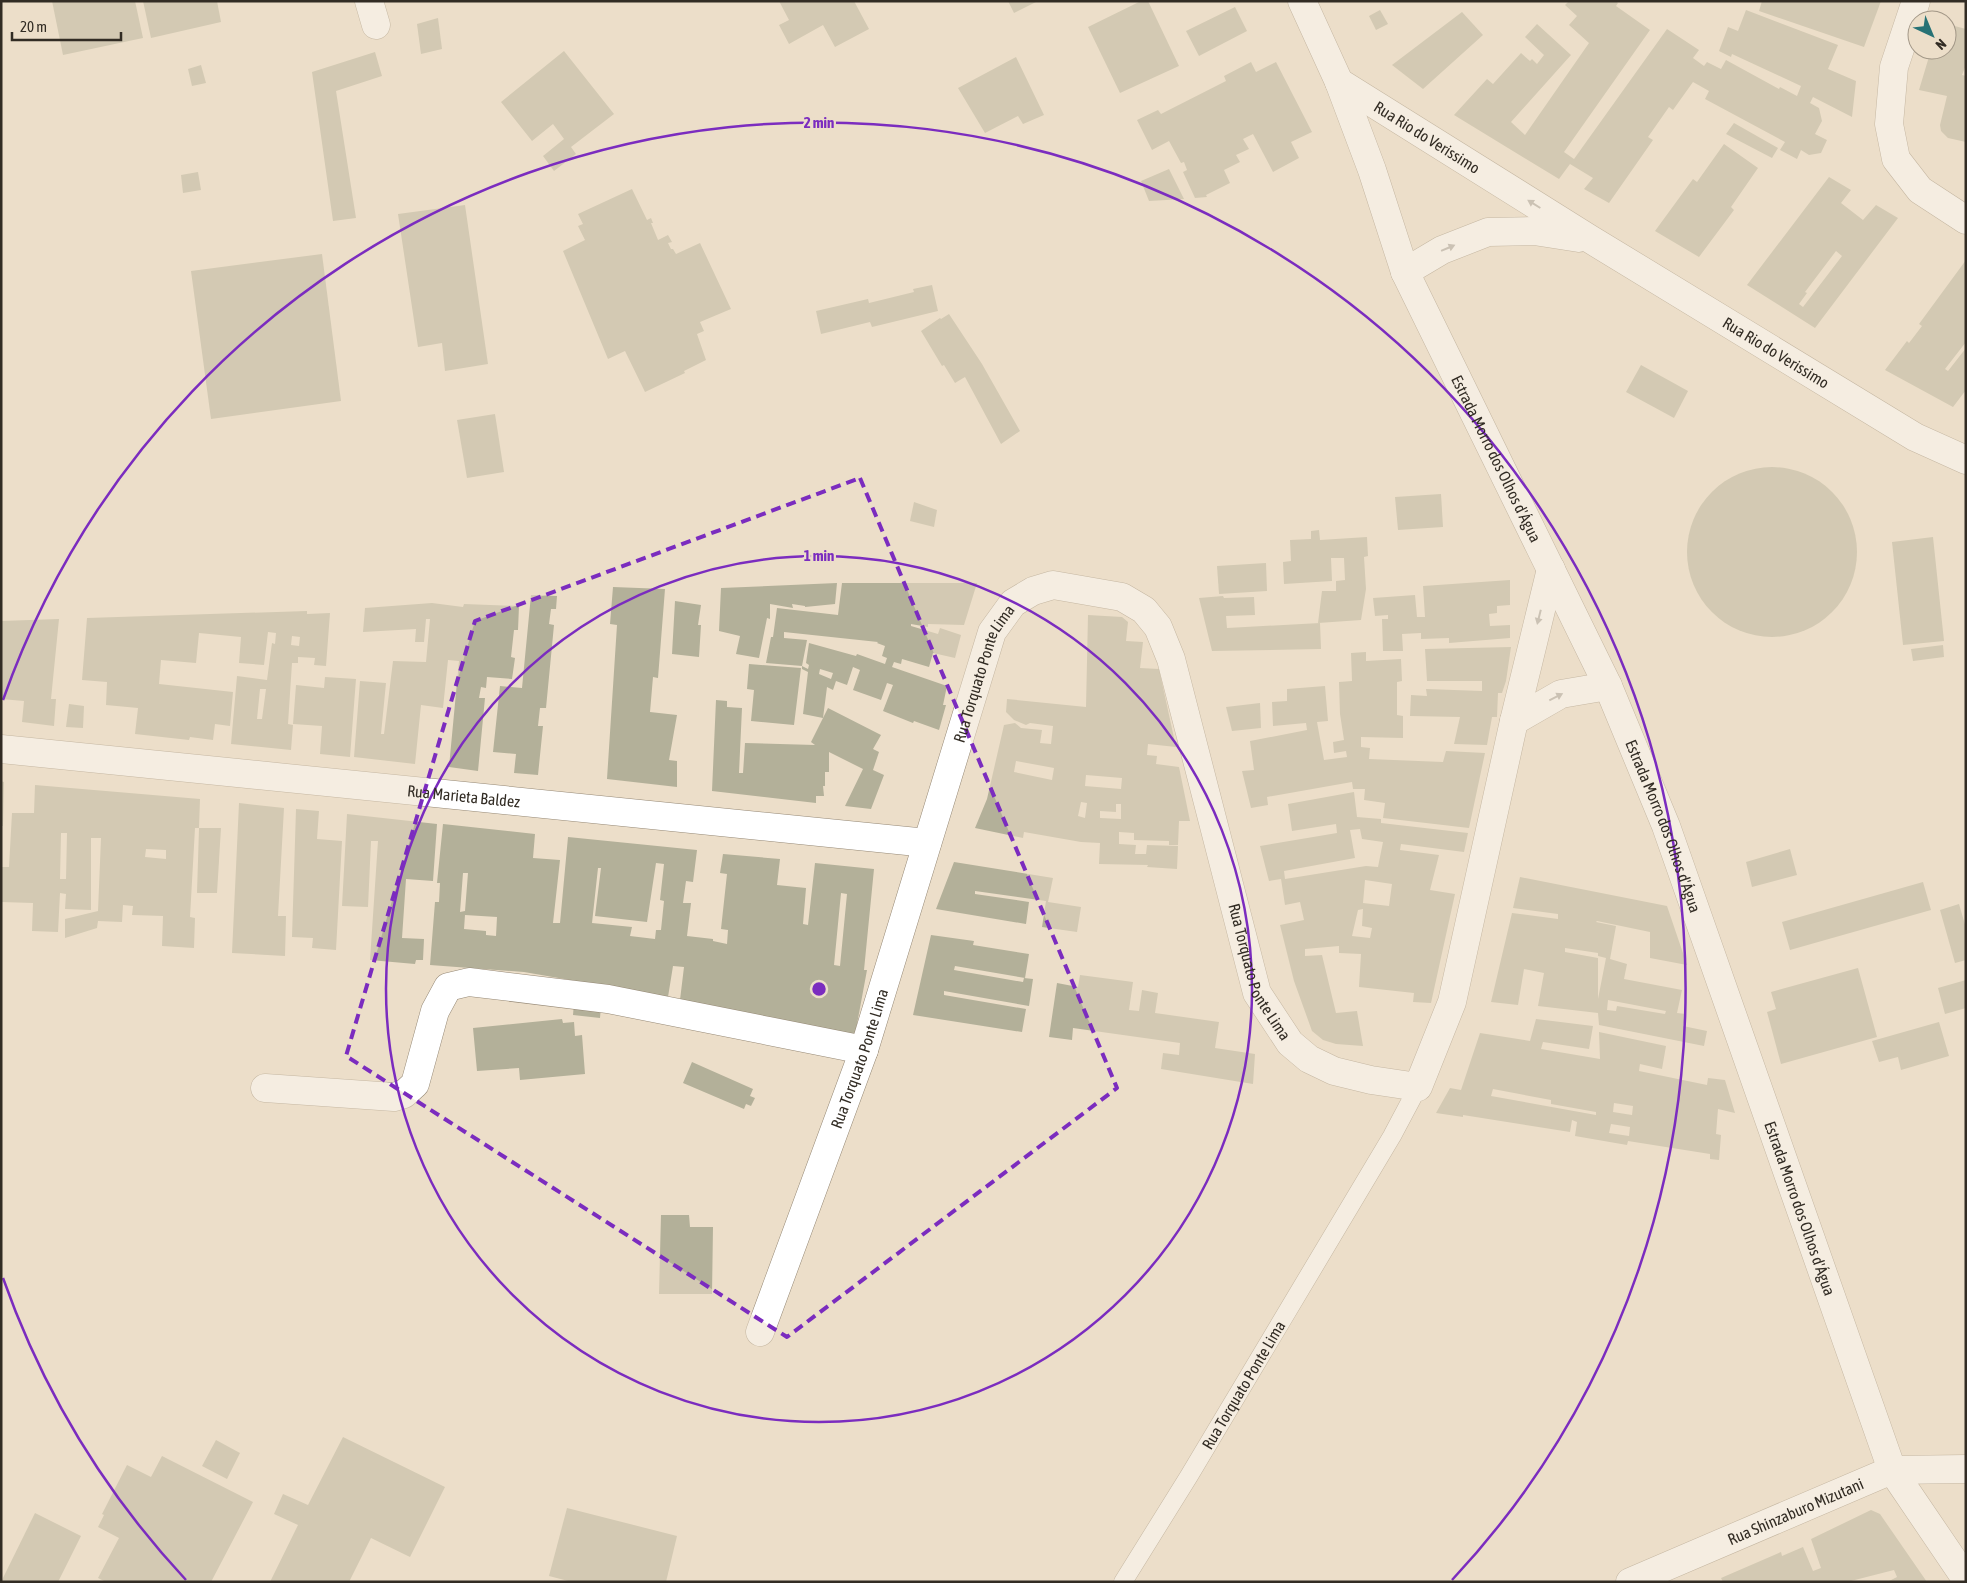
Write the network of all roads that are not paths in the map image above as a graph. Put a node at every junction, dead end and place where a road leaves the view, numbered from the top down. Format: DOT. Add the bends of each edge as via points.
graph roads {
  1 [pos="1302,1"];
  2 [pos="1916,1"];
  3 [pos="1339,82"];
  4 [pos="1966,220"];
  5 [pos="1590,239"];
  6 [pos="1405,272"];
  7 [pos="1966,460"];
  8 [pos="1551,569"];
  9 [pos="1608,686"];
  10 [pos="1514,721"];
  11 [pos="1,749"];
  12 [pos="927,843"];
  13 [pos="864,1050"];
  14 [pos="1418,1087"];
  15 [pos="265,1088"];
  16 [pos="760,1332"];
  17 [pos="1966,1469"];
  18 [pos="1892,1470"];
  19 [pos="1966,1579"];
  20 [pos="1123,1582"];
  21 [pos="1630,1582"];
  1 -- 3 [label="street, Estrada Morro dos Olhos d'Água"];
  2 -- 4 [label="street" via="1894,66 1889,124 1896,159 1920,190"];
  5 -- 3 [label="street, Rua Rio do Verissimo, one-way"];
  3 -- 6 [label="street, Estrada Morro dos Olhos d'Água"];
  6 -- 5 [label="street, Rua Rio do Verissimo, one-way" via="1442,250 1488,232 1534,231"];
  5 -- 7 [label="street, Rua Rio do Verissimo" via="1915,437"];
  6 -- 8 [label="street, Estrada Morro dos Olhos d'Água"];
  8 -- 9 [label="street, Estrada Morro dos Olhos d'Água"];
  8 -- 10 [label="street, Rua Torquato Ponte Lima, one-way"];
  10 -- 9 [label="street, one-way" via="1561,694"];
  9 -- 18 [label="street, Estrada Morro dos Olhos d'Água" via="1666,826"];
  10 -- 14 [label="street, Rua Torquato Ponte Lima" via="1452,1002"];
  11 -- 12 [label="street, Rua Marieta Baldez"];
  12 -- 13 [label="street, Rua Torquato Ponte Lima"];
  12 -- 14 [label="street, Rua Torquato Ponte Lima" via="992,632 1013,604 1033,591 1053,585 1122,597 1144,610 1158,626 1171,659 1257,992 1290,1043 1309,1059 1334,1071"];
  13 -- 15 [label="street" via="608,999 469,982 448,987 435,1011 415,1084 404,1094 394,1097"];
  13 -- 16 [label="street, Rua Torquato Ponte Lima"];
  14 -- 20 [label="lane, Rua Torquato Ponte Lima" via="1392,1136"];
  17 -- 18 [label="street, Rua Shinzaburo Mizutani"];
  18 -- 19 [label="street, Estrada Morro dos Olhos d'Água"];
  18 -- 21 [label="street, Rua Shinzaburo Mizutani"];
}
